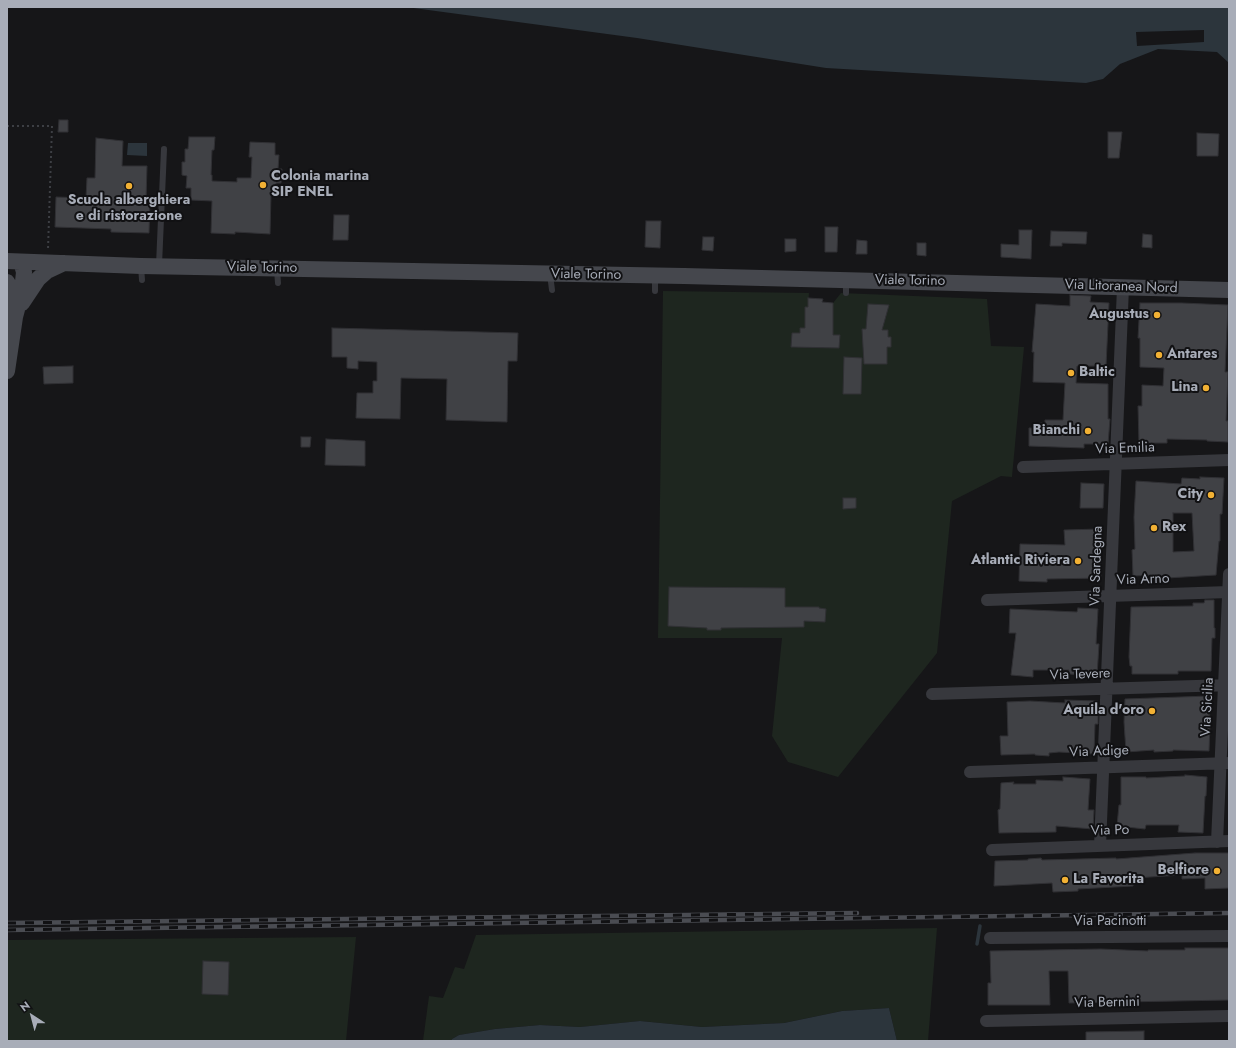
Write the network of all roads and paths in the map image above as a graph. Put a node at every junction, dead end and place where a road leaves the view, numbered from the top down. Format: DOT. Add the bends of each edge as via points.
graph roads {
  1 [pos="7,126"];
  2 [pos="164,149"];
  3 [pos="48,249"];
  4 [pos="14,261"];
  5 [pos="64,263"];
  6 [pos="159,266"];
  7 [pos="7,282"];
  8 [pos="1013,284"];
  9 [pos="1123,287"];
  10 [pos="1229,290"];
  11 [pos="15,317"];
  12 [pos="7,371"];
  13 [pos="1229,460"];
  14 [pos="1116,464"];
  15 [pos="1023,467"];
  16 [pos="1229,574"];
  17 [pos="1229,592"];
  18 [pos="1110,596"];
  19 [pos="987,600"];
  20 [pos="1226,685"];
  21 [pos="1107,689"];
  22 [pos="932,694"];
  23 [pos="1225,763"];
  24 [pos="1104,767"];
  25 [pos="970,772"];
  26 [pos="1223,842"];
  27 [pos="1100,846"];
  28 [pos="992,850"];
  29 [pos="1229,936"];
  30 [pos="990,938"];
  31 [pos="1229,1016"];
  32 [pos="986,1021"];
  1 -- 3 [label="path" via="52,126"];
  2 -- 6 [label="lane"];
  4 -- 5 [label="street, Viale Torino"];
  4 -- 11 [label="street" via="17,275"];
  5 -- 6 [label="street, Viale Torino" via="142,273"];
  5 -- 11 [label="street" via="38,279"];
  6 -- 8 [label="street, Viale Torino" via="278,276 551,282 846,286"];
  7 -- 11 [label="street" via="14,294"];
  8 -- 9 [label="street, Via Litoranea Nord"];
  9 -- 10 [label="street, Via Litoranea Nord"];
  9 -- 14 [label="street, Via Sardegna"];
  11 -- 12 [label="street"];
  13 -- 14 [label="street, Via Emilia"];
  14 -- 15 [label="street, Via Emilia"];
  14 -- 18 [label="street, Via Sardegna"];
  16 -- 17 [label="street, Via Sicilia"];
  17 -- 18 [label="street, Via Arno"];
  17 -- 20 [label="street, Via Sicilia"];
  18 -- 19 [label="street, Via Arno"];
  18 -- 21 [label="street, Via Sardegna"];
  20 -- 21 [label="street, Via Tevere"];
  20 -- 23 [label="street, Via Sicilia"];
  21 -- 22 [label="street, Via Tevere"];
  21 -- 24 [label="street, Via Sardegna"];
  23 -- 24 [label="street, Via Adige"];
  23 -- 26 [label="street, Via Sicilia"];
  24 -- 25 [label="street, Via Adige"];
  24 -- 27 [label="street, Via Sardegna"];
  26 -- 27 [label="street, Via Po"];
  27 -- 28 [label="street, Via Po"];
  29 -- 30 [label="street, Via Pacinotti"];
  31 -- 32 [label="street, Via Bernini"];
}
